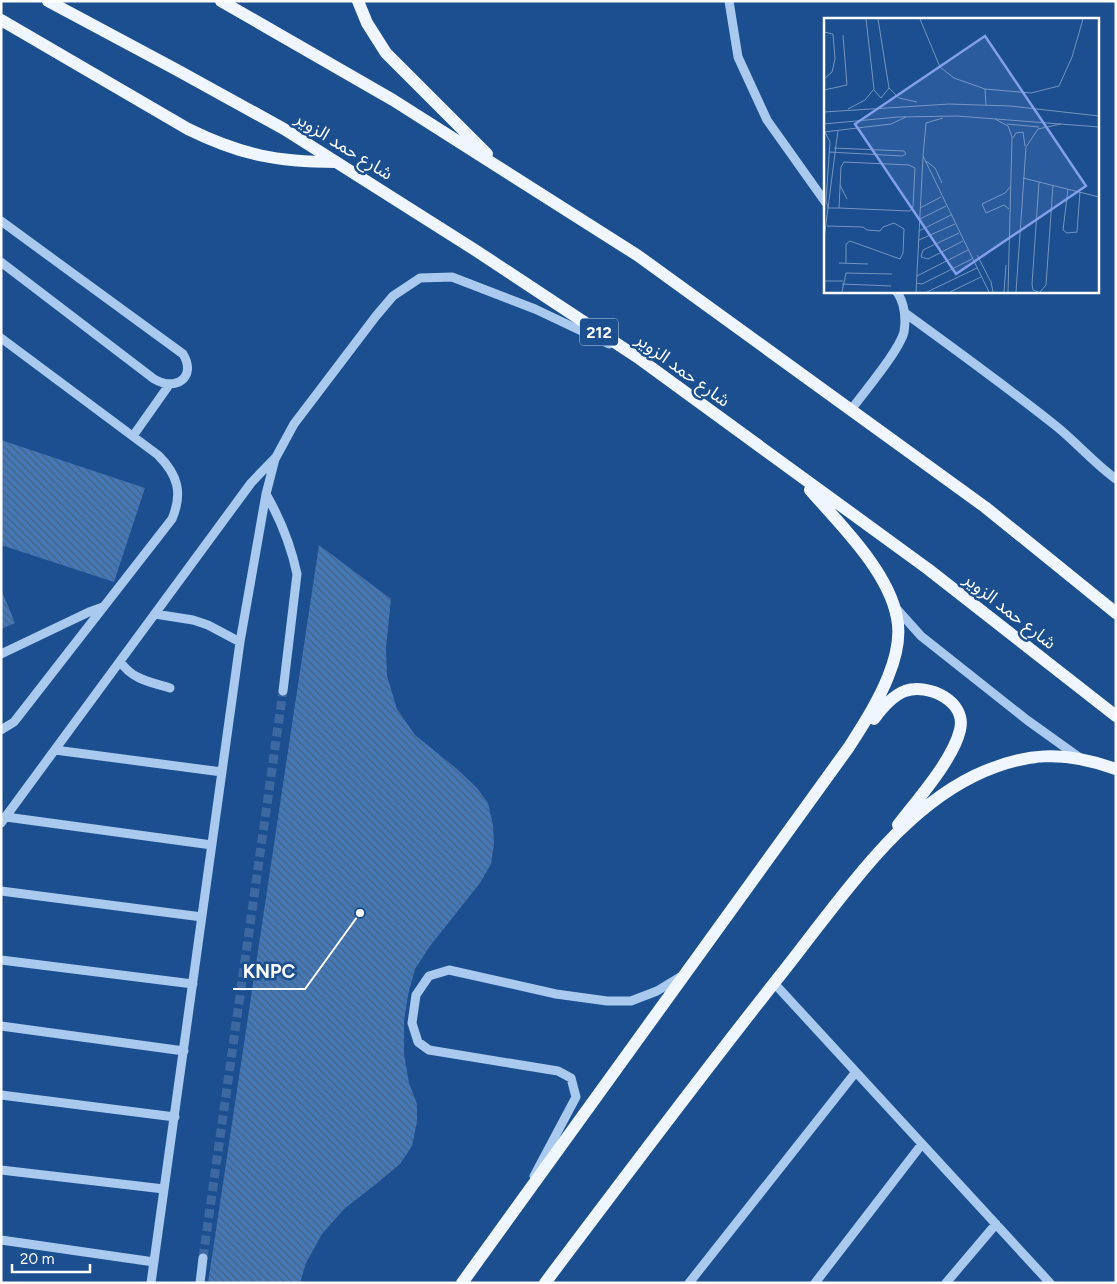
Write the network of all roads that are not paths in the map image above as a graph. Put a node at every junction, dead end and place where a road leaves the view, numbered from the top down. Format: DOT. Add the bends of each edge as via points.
graph roads {
  1 [pos="48,1"];
  2 [pos="221,1"];
  3 [pos="358,1"];
  4 [pos="729,1"];
  5 [pos="1,20"];
  6 [pos="336,162"];
  7 [pos="505,171"];
  8 [pos="824,200"];
  9 [pos="1,221"];
  10 [pos="1,262"];
  11 [pos="896,292"];
  12 [pos="905,313"];
  13 [pos="1,338"];
  14 [pos="637,357"];
  15 [pos="169,385"];
  16 [pos="851,410"];
  17 [pos="133,436"];
  18 [pos="274,459"];
  19 [pos="793,472"];
  20 [pos="1116,480"];
  21 [pos="266,494"];
  22 [pos="894,605"];
  23 [pos="103,607"];
  24 [pos="1116,613"];
  25 [pos="155,614"];
  26 [pos="240,642"];
  27 [pos="1,654"];
  28 [pos="120,661"];
  29 [pos="170,688"];
  30 [pos="283,691"];
  31 [pos="1116,716"];
  32 [pos="1,730"];
  33 [pos="849,747"];
  34 [pos="54,750"];
  35 [pos="1080,758"];
  36 [pos="1116,770"];
  37 [pos="222,772"];
  38 [pos="3,820"];
  39 [pos="212,845"];
  40 [pos="880,849"];
  41 [pos="1,891"];
  42 [pos="202,917"];
  43 [pos="1,960"];
  44 [pos="685,974"];
  45 [pos="774,983"];
  46 [pos="193,984"];
  47 [pos="1,1026"];
  48 [pos="184,1052"];
  49 [pos="855,1073"];
  50 [pos="1,1095"];
  51 [pos="175,1117"];
  52 [pos="922,1144"];
  53 [pos="1,1170"];
  54 [pos="164,1189"];
  55 [pos="517,1207"];
  56 [pos="996,1224"];
  57 [pos="1,1240"];
  58 [pos="203,1258"];
  59 [pos="154,1262"];
  60 [pos="152,1283"];
  61 [pos="200,1283"];
  62 [pos="462,1283"];
  63 [pos="544,1283"];
  64 [pos="689,1283"];
  65 [pos="815,1283"];
  66 [pos="946,1283"];
  67 [pos="1050,1283"];
  1 -- 6 [label="main road, شارع حمد الزوير / 212" via="284,129"];
  2 -- 7 [label="main road" via="393,100"];
  3 -- 7 [label="main road" via="386,52"];
  4 -- 8 [label="street" via="738,56 767,120"];
  5 -- 6 [label="main road" via="214,141 272,159"];
  6 -- 14 [label="main road, شارع حمد الزوير / 212"];
  7 -- 16 [label="main road" via="637,255"];
  9 -- 15 [label="street" via="183,354 188,361 188,370 178,384"];
  10 -- 15 [label="street" via="154,379"];
  11 -- 12 [label="street"];
  12 -- 16 [label="street" via="904,334"];
  12 -- 20 [label="street" via="1058,427"];
  13 -- 17 [label="street"];
  14 -- 18 [label="street" via="535,309 452,277 420,278 393,296 376,316 294,424"];
  14 -- 19 [label="main road, شارع حمد الزوير / 212"];
  15 -- 17 [label="street"];
  16 -- 24 [label="main road" via="985,507"];
  17 -- 23 [label="street" via="158,455 173,473 177,508 172,519"];
  18 -- 21 [label="street"];
  18 -- 25 [label="street" via="251,483"];
  19 -- 22 [label="main road" via="863,553 885,584"];
  19 -- 31 [label="main road, شارع حمد الزوير / 212" via="928,569"];
  21 -- 26 [label="street"];
  21 -- 30 [label="street" via="285,531 297,574"];
  22 -- 33 [label="main road" via="898,638 888,676"];
  22 -- 35 [label="street" via="921,636"];
  23 -- 27 [label="street"];
  23 -- 32 [label="street" via="14,722"];
  25 -- 26 [label="street" via="193,620"];
  25 -- 28 [label="street"];
  26 -- 37 [label="street"];
  28 -- 29 [label="street" via="133,675"];
  28 -- 34 [label="street"];
  33 -- 40 [label="main road" via="884,706 907,691 921,689 937,693 958,711 961,720 955,746 948,758"];
  33 -- 44 [label="main road"];
  34 -- 37 [label="street"];
  34 -- 38 [label="street"];
  35 -- 36 [label="main road"];
  35 -- 40 [label="main road" via="1063,755 1028,758 974,776 936,800"];
  37 -- 39 [label="street"];
  38 -- 39 [label="street"];
  39 -- 42 [label="street"];
  40 -- 45 [label="main road"];
  41 -- 42 [label="street"];
  42 -- 46 [label="street"];
  43 -- 46 [label="street"];
  44 -- 55 [label="main road"];
  44 -- 55 [label="street" via="632,1001 556,994 449,970 429,976 416,995 412,1023 418,1042 429,1050 558,1072 571,1078 576,1097"];
  45 -- 49 [label="street"];
  45 -- 63 [label="main road"];
  46 -- 48 [label="street"];
  47 -- 48 [label="street"];
  48 -- 51 [label="street"];
  49 -- 52 [label="street"];
  49 -- 64 [label="street"];
  50 -- 51 [label="street"];
  51 -- 54 [label="street"];
  52 -- 56 [label="street"];
  52 -- 65 [label="street"];
  53 -- 54 [label="street"];
  54 -- 59 [label="street"];
  55 -- 62 [label="main road"];
  56 -- 66 [label="street"];
  56 -- 67 [label="street"];
  57 -- 59 [label="street"];
  58 -- 61 [label="street"];
  59 -- 60 [label="street"];
}
